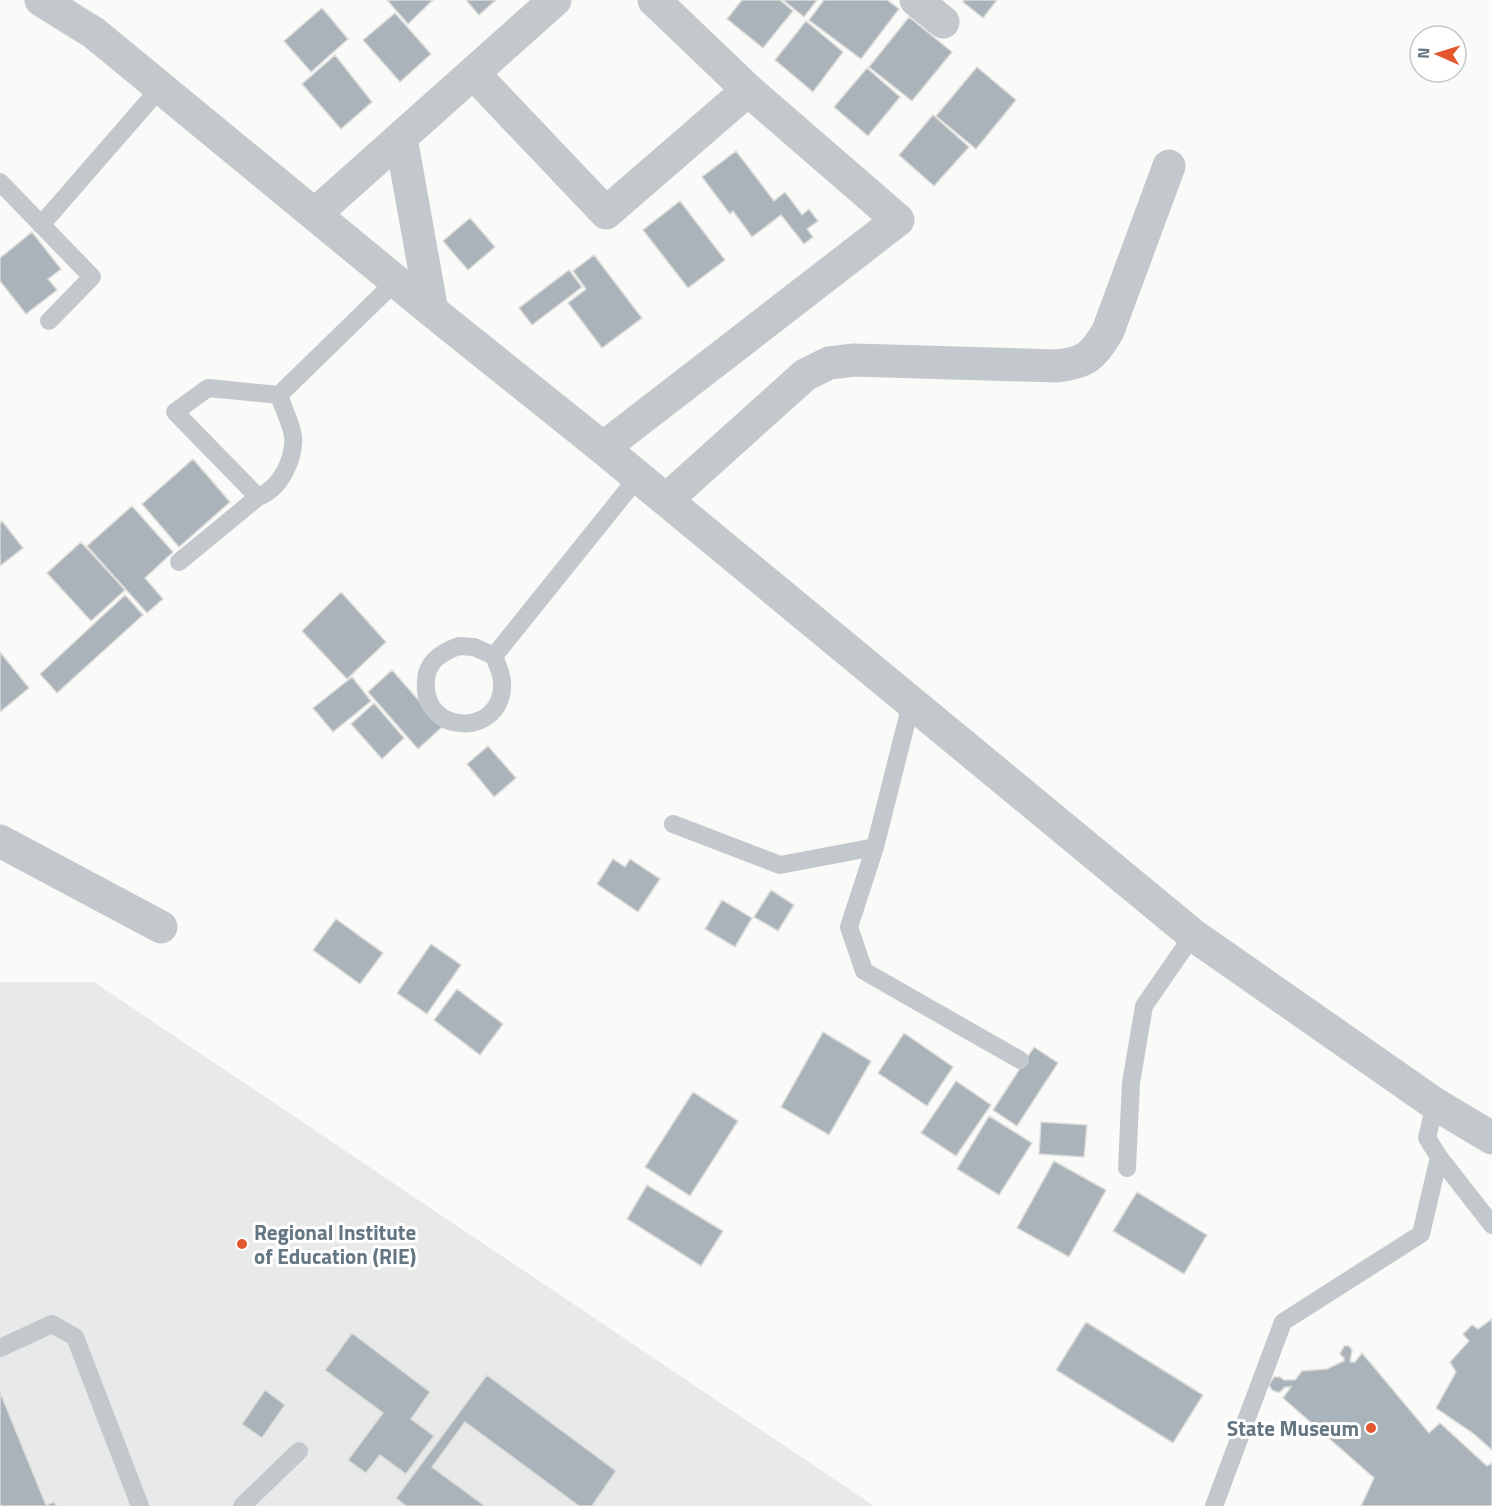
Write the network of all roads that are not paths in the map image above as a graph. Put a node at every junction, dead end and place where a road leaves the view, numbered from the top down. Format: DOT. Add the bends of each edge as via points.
graph roads {
  1 [pos="41,0"];
  2 [pos="555,0"];
  3 [pos="654,0"];
  4 [pos="916,0"];
  5 [pos="944,21"];
  6 [pos="473,73"];
  7 [pos="160,87"];
  8 [pos="748,90"];
  9 [pos="401,138"];
  10 [pos="1169,166"];
  11 [pos="0,182"];
  12 [pos="315,214"];
  13 [pos="41,225"];
  14 [pos="396,281"];
  15 [pos="432,311"];
  16 [pos="49,321"];
  17 [pos="279,395"];
  18 [pos="603,448"];
  19 [pos="638,477"];
  20 [pos="258,497"];
  21 [pos="666,500"];
  22 [pos="179,562"];
  23 [pos="494,656"];
  24 [pos="911,704"];
  25 [pos="673,824"];
  26 [pos="0,841"];
  27 [pos="875,847"];
  28 [pos="161,927"];
  29 [pos="1193,935"];
  30 [pos="1020,1060"];
  31 [pos="1435,1104"];
  32 [pos="1492,1138"];
  33 [pos="1439,1157"];
  34 [pos="1127,1168"];
  35 [pos="1492,1226"];
  36 [pos="0,1348"];
  37 [pos="299,1451"];
  38 [pos="140,1506"];
  39 [pos="242,1506"];
  40 [pos="1214,1506"];
  1 -- 7 [label="street" via="94,33"];
  2 -- 6 [label="street"];
  3 -- 8 [label="street"];
  4 -- 5 [label="street"];
  6 -- 8 [label="street" via="606,213"];
  6 -- 9 [label="street"];
  7 -- 12 [label="street"];
  7 -- 13 [label="lane"];
  8 -- 18 [label="street" via="898,220"];
  9 -- 12 [label="street"];
  9 -- 15 [label="street"];
  10 -- 21 [label="street" via="1108,331 1097,349 1077,364 855,360 829,363 805,375"];
  11 -- 13 [label="lane"];
  12 -- 14 [label="street"];
  13 -- 16 [label="lane" via="92,277"];
  14 -- 15 [label="street"];
  14 -- 17 [label="lane"];
  15 -- 18 [label="street"];
  17 -- 20 [label="lane" via="293,436 288,467 270,493"];
  17 -- 20 [label="lane" via="208,388 175,412"];
  18 -- 19 [label="street"];
  19 -- 21 [label="street"];
  19 -- 23 [label="lane"];
  20 -- 22 [label="lane"];
  21 -- 24 [label="street"];
  23 -- 23 [label="lane" via="502,680 502,695 495,709 469,724 454,723 440,716 430,705 425,690 426,675 433,661 444,651 459,646 474,647"];
  24 -- 27 [label="lane"];
  24 -- 29 [label="street"];
  25 -- 27 [label="lane" via="780,865"];
  26 -- 28 [label="street"];
  27 -- 30 [label="lane" via="849,927 864,971"];
  29 -- 31 [label="street"];
  29 -- 34 [label="lane" via="1144,1006 1131,1083"];
  31 -- 32 [label="street"];
  31 -- 33 [label="lane" via="1427,1138"];
  33 -- 35 [label="lane"];
  33 -- 40 [label="lane" via="1421,1234 1283,1322"];
  36 -- 38 [label="lane" via="52,1324 75,1336"];
  37 -- 39 [label="lane"];
}
